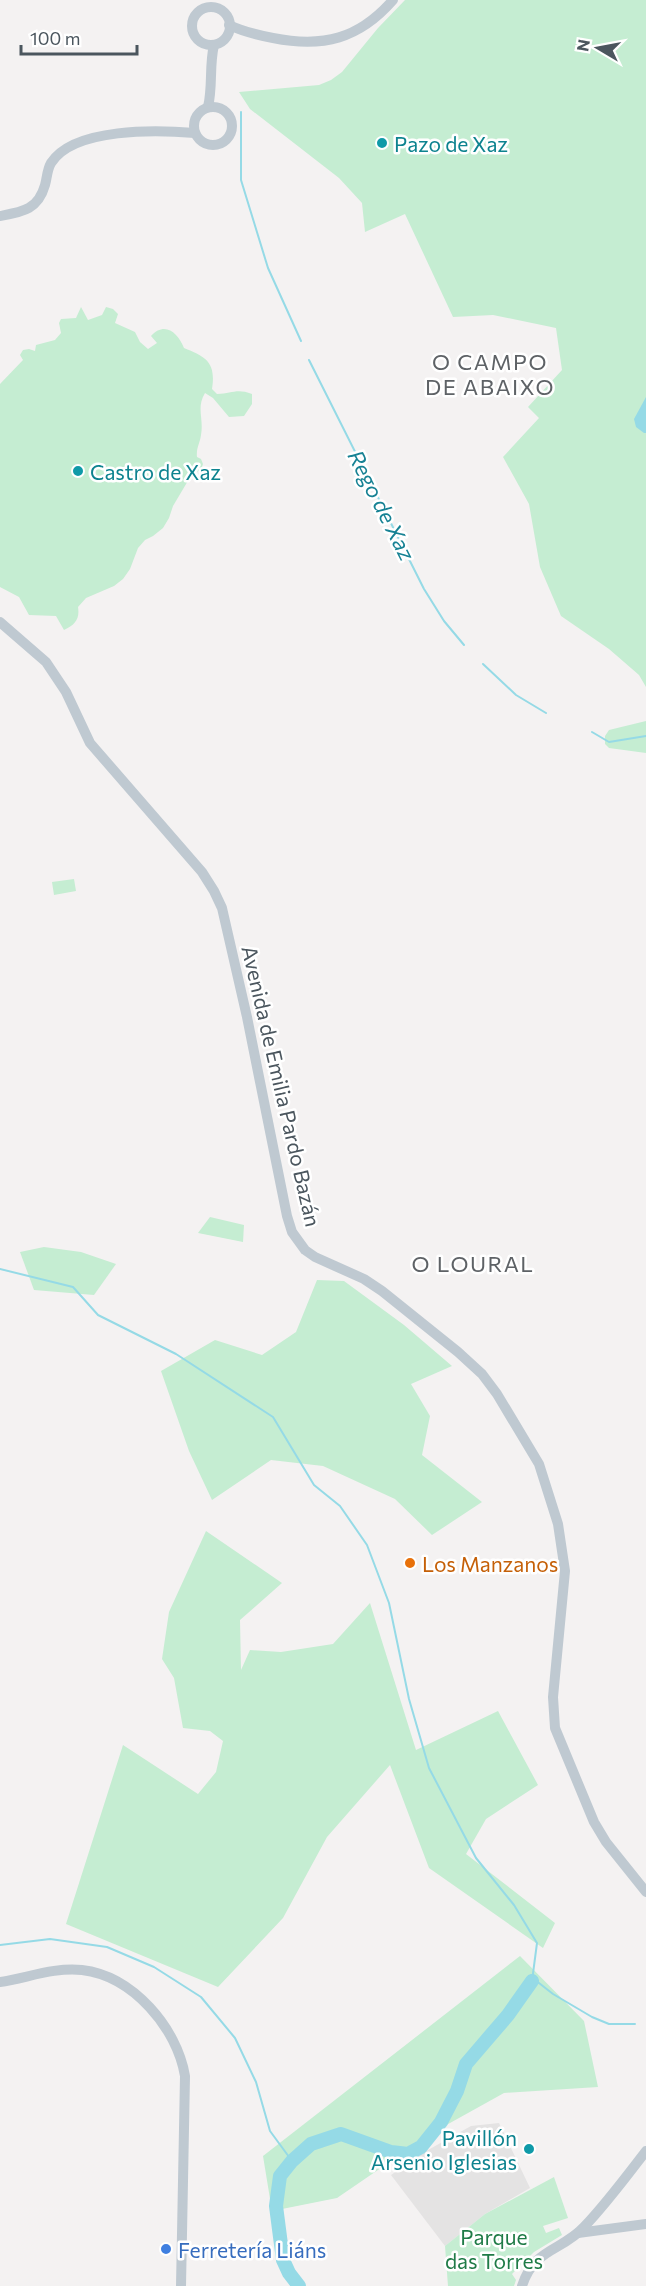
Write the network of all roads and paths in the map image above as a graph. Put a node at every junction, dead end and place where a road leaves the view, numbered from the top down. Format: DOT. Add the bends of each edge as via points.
graph roads {
  1 [pos="393,0"];
  2 [pos="228,30"];
  3 [pos="210,45"];
  4 [pos="213,107"];
  5 [pos="194,128"];
  6 [pos="0,216"];
  7 [pos="0,622"];
  8 [pos="646,1892"];
  9 [pos="0,1982"];
  10 [pos="646,2151"];
  11 [pos="646,2224"];
  12 [pos="578,2233"];
  13 [pos="182,2286"];
  14 [pos="522,2286"];
  1 -- 2 [label="street" via="366,26 325,42 286,41"];
  2 -- 3 [label="street" via="223,41"];
  2 -- 3 [label="street" via="227,17 218,9 200,11 193,20 193,32 200,42"];
  3 -- 4 [label="street"];
  4 -- 5 [label="street" via="200,111"];
  4 -- 5 [label="street" via="229,115 232,121 227,139 209,145 199,140"];
  5 -- 6 [label="street" via="117,132 73,146 51,164 34,207"];
  7 -- 8 [label="street, Avenida de Emilia Pardo Bazán" via="46,662 66,692 90,743 202,872 222,908 287,1216 298,1242 315,1257 382,1292 482,1374 539,1464 558,1524 565,1571 553,1697 555,1728 594,1822"];
  9 -- 13 [label="street" via="57,1971 83,1970 108,1977 154,2011 169,2030 182,2057 186,2093"];
  10 -- 12 [label="street"];
  11 -- 12 [label="street"];
  12 -- 14 [label="street" via="537,2260"];
}
